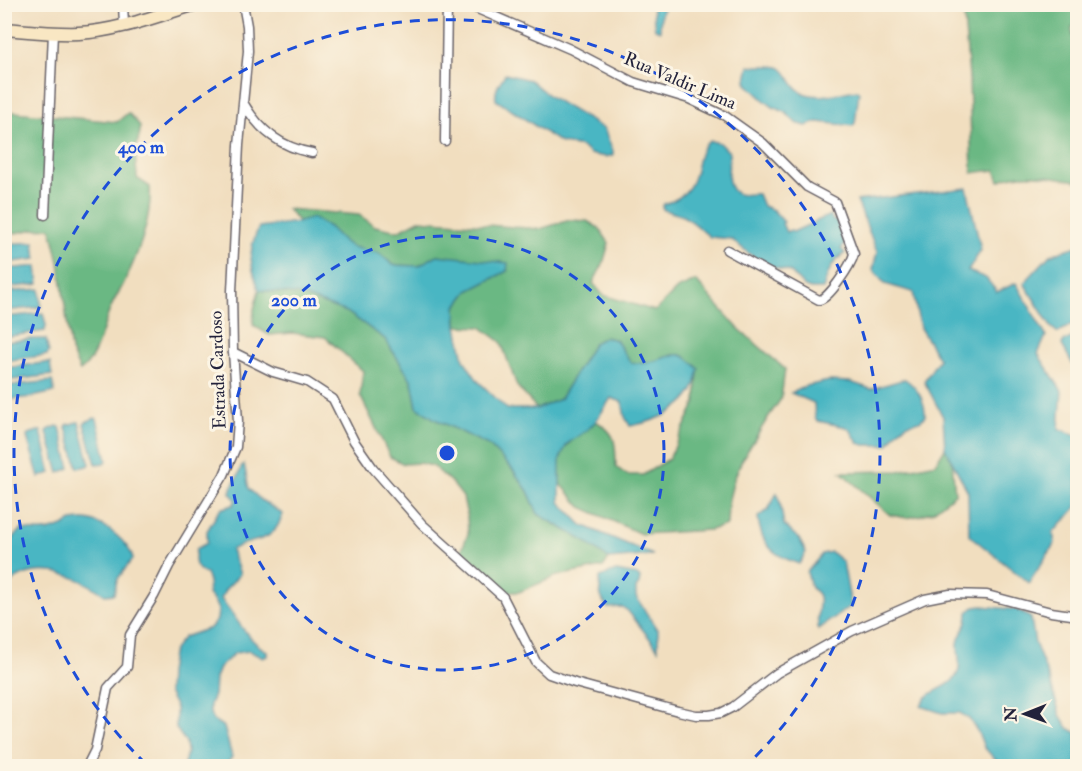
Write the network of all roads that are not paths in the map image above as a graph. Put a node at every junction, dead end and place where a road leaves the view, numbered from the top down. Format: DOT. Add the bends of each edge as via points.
graph roads {
  1 [pos="123,4"];
  2 [pos="196,4"];
  3 [pos="243,4"];
  4 [pos="447,4"];
  5 [pos="466,4"];
  6 [pos="124,25"];
  7 [pos="4,29"];
  8 [pos="53,33"];
  9 [pos="244,104"];
  10 [pos="446,141"];
  11 [pos="312,153"];
  12 [pos="45,215"];
  13 [pos="727,250"];
  14 [pos="233,352"];
  15 [pos="1077,616"];
  16 [pos="87,766"];
  1 -- 6 [label="street"];
  2 -- 6 [label="main road"];
  3 -- 9 [label="street, Estrada Cardoso" via="248,36"];
  4 -- 10 [label="street"];
  5 -- 13 [label="street, Rua Valdir Lima" via="633,82 718,112 754,136 807,187 835,202 854,254 826,298 819,300"];
  6 -- 8 [label="main road" via="80,33"];
  7 -- 8 [label="main road"];
  8 -- 12 [label="street"];
  9 -- 11 [label="street" via="268,134 283,144"];
  9 -- 14 [label="street, Estrada Cardoso" via="235,217"];
  14 -- 15 [label="street" via="273,372 307,382 333,399 373,468 422,524 498,591 536,662 549,674 565,680 678,711 709,715 733,707 777,673 852,631 932,597 987,595"];
  14 -- 16 [label="street, Estrada Cardoso" via="237,421 234,455 130,635 127,667 108,688 95,750"];
}
